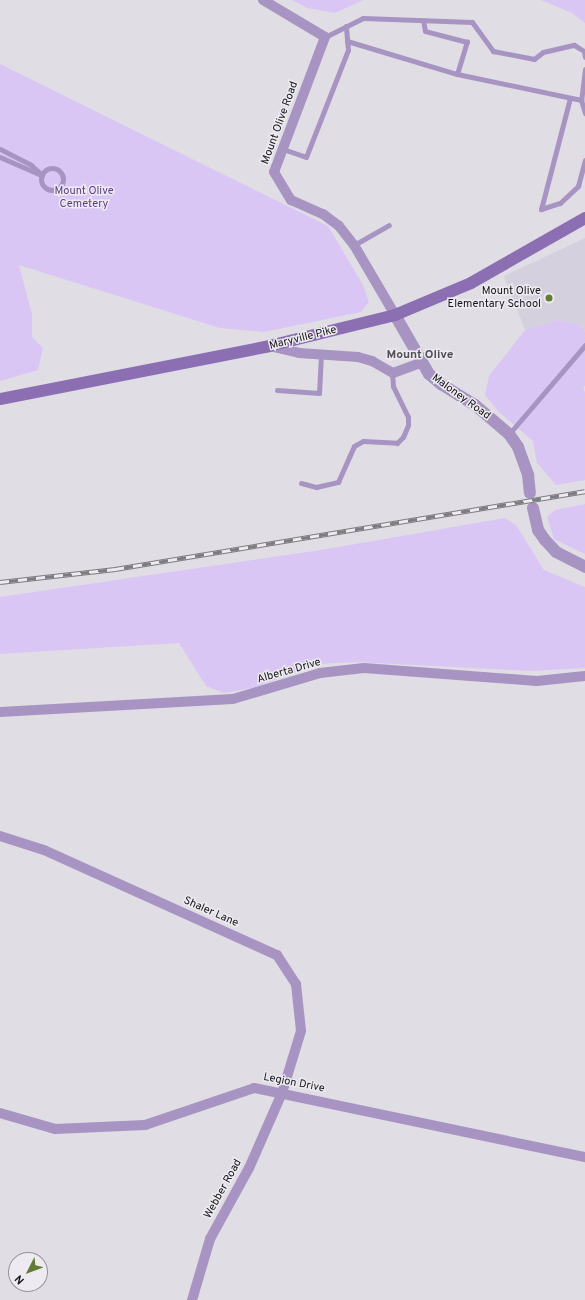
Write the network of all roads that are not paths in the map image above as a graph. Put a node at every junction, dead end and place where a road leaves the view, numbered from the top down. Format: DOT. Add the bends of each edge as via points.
graph roads {
  1 [pos="263,0"];
  2 [pos="423,20"];
  3 [pos="346,26"];
  4 [pos="325,37"];
  5 [pos="347,41"];
  6 [pos="585,57"];
  7 [pos="585,69"];
  8 [pos="457,74"];
  9 [pos="570,98"];
  10 [pos="581,100"];
  11 [pos="585,113"];
  12 [pos="0,149"];
  13 [pos="283,149"];
  14 [pos="0,157"];
  15 [pos="585,160"];
  16 [pos="42,175"];
  17 [pos="585,218"];
  18 [pos="389,225"];
  19 [pos="354,245"];
  20 [pos="395,315"];
  21 [pos="585,345"];
  22 [pos="269,346"];
  23 [pos="322,354"];
  24 [pos="423,362"];
  25 [pos="392,372"];
  26 [pos="277,390"];
  27 [pos="0,399"];
  28 [pos="509,434"];
  29 [pos="301,483"];
  30 [pos="530,493"];
  31 [pos="533,508"];
  32 [pos="585,567"];
  33 [pos="585,676"];
  34 [pos="0,712"];
  35 [pos="0,836"];
  36 [pos="282,1093"];
  37 [pos="0,1114"];
  38 [pos="585,1157"];
  39 [pos="192,1300"];
  1 -- 4 [label="street"];
  2 -- 3 [label="lane" via="363,18"];
  2 -- 6 [label="lane" via="472,22 493,51 534,58 543,52 574,45 584,51"];
  2 -- 8 [label="lane" via="425,31 467,42"];
  3 -- 4 [label="lane"];
  3 -- 5 [label="lane"];
  4 -- 13 [label="street, Mount Olive Road"];
  5 -- 8 [label="lane"];
  5 -- 13 [label="lane" via="348,50 306,157"];
  7 -- 10 [label="lane"];
  8 -- 9 [label="lane"];
  9 -- 10 [label="lane"];
  9 -- 15 [label="lane" via="541,209 560,202 578,186"];
  10 -- 11 [label="lane"];
  12 -- 16 [label="lane" via="31,165"];
  13 -- 19 [label="street, Mount Olive Road" via="274,172 291,200 323,214 339,226"];
  14 -- 16 [label="lane"];
  16 -- 16 [label="lane" via="42,185 48,190 55,190 62,182 62,175 57,170 47,170"];
  17 -- 20 [label="main road, Maryville Pike" via="471,283"];
  18 -- 19 [label="lane"];
  19 -- 20 [label="street, Mount Olive Road"];
  20 -- 22 [label="main road, Maryville Pike"];
  20 -- 24 [label="street, Maloney Road"];
  21 -- 28 [label="lane"];
  22 -- 23 [label="street" via="299,353"];
  22 -- 27 [label="main road, Maryville Pike"];
  23 -- 25 [label="street" via="358,357"];
  23 -- 26 [label="lane" via="319,393"];
  24 -- 25 [label="street"];
  24 -- 28 [label="street, Maloney Road" via="429,374 475,405"];
  25 -- 29 [label="lane" via="393,386 408,417 403,437 397,443 363,441 354,446 338,482 316,487"];
  28 -- 30 [label="street, Maloney Road" via="518,447 528,476"];
  31 -- 32 [label="street" via="538,530 545,540 556,552"];
  33 -- 34 [label="street, Alberta Drive" via="537,681 364,668 320,673 233,699"];
  35 -- 36 [label="street, Shaler Lane" via="44,850 277,955 296,984 301,1031"];
  36 -- 37 [label="street, Legion Drive" via="254,1088 145,1125 56,1129"];
  36 -- 38 [label="street, Legion Drive"];
  36 -- 39 [label="street, Webber Road" via="249,1168 210,1239"];
}
